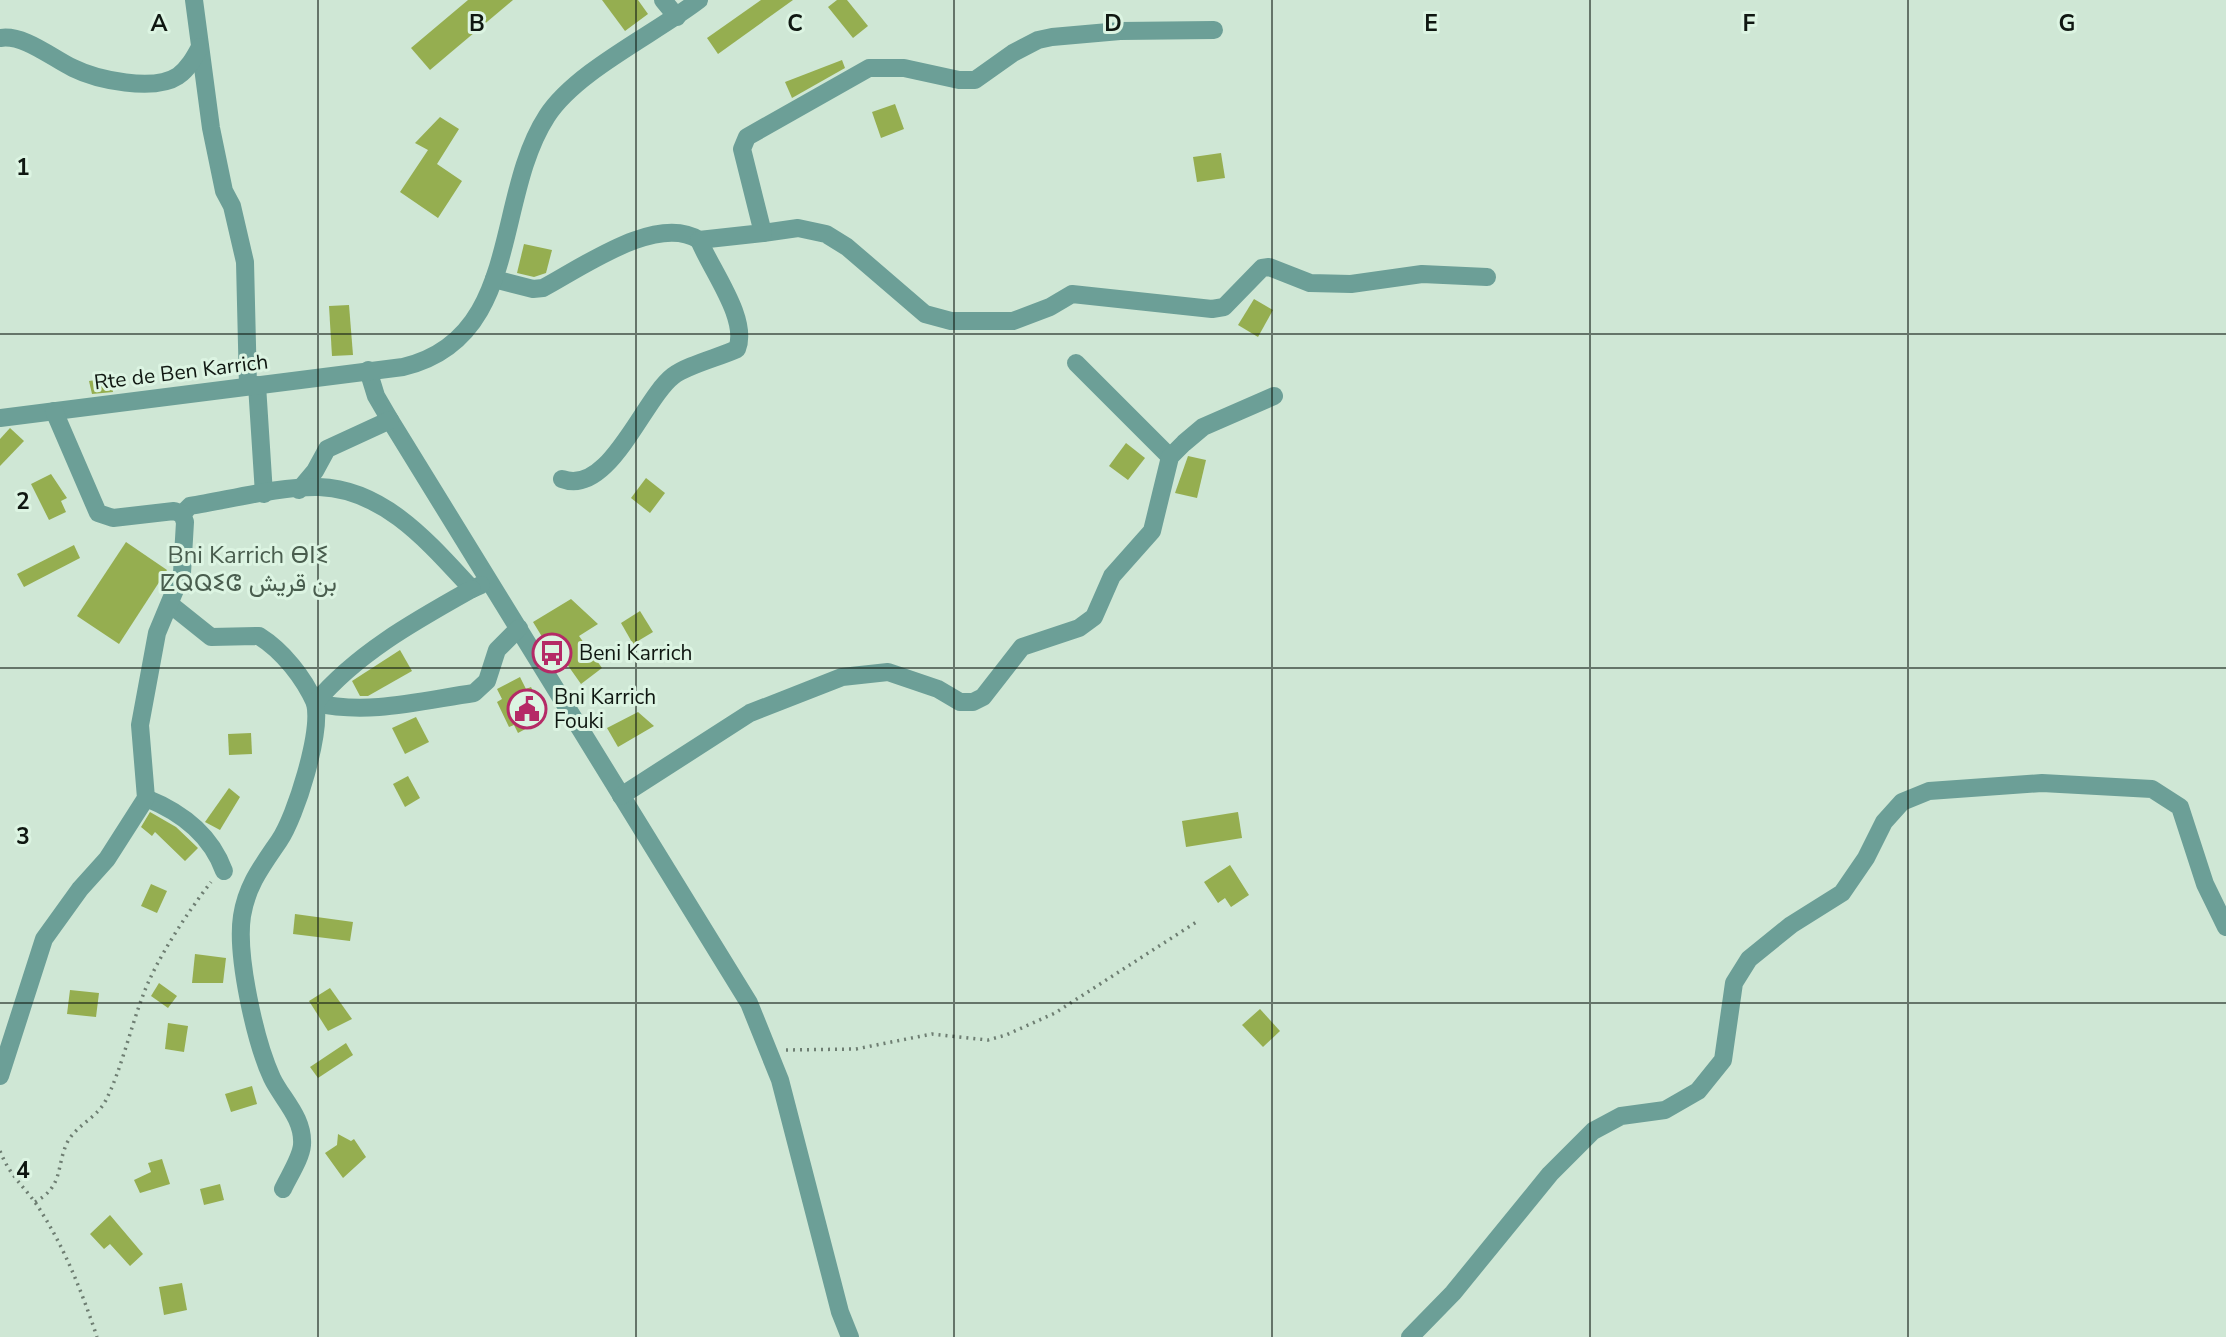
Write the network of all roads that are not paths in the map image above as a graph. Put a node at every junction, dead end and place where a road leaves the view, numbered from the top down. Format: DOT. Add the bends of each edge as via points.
graph roads {
  1 [pos="194,0"];
  2 [pos="663,0"];
  3 [pos="699,0"];
  4 [pos="677,17"];
  5 [pos="1214,30"];
  6 [pos="0,38"];
  7 [pos="200,47"];
  8 [pos="763,233"];
  9 [pos="699,240"];
  10 [pos="1487,277"];
  11 [pos="494,279"];
  12 [pos="1076,363"];
  13 [pos="368,370"];
  14 [pos="252,386"];
  15 [pos="1274,396"];
  16 [pos="54,411"];
  17 [pos="1,416"];
  18 [pos="390,419"];
  19 [pos="1170,457"];
  20 [pos="562,479"];
  21 [pos="299,489"];
  22 [pos="264,494"];
  23 [pos="182,514"];
  24 [pos="490,580"];
  25 [pos="472,590"];
  26 [pos="171,605"];
  27 [pos="519,628"];
  28 [pos="315,703"];
  29 [pos="621,796"];
  30 [pos="146,798"];
  31 [pos="225,870"];
  32 [pos="2226,927"];
  33 [pos="0,1076"];
  34 [pos="283,1189"];
  35 [pos="849,1337"];
  36 [pos="1410,1337"];
  1 -- 7 [label="street"];
  2 -- 4 [label="street"];
  3 -- 4 [label="street, Rte de Ben Karrich"];
  4 -- 11 [label="street, Rte de Ben Karrich" via="581,81 547,115 535,137"];
  5 -- 8 [label="street" via="1052,37 1013,53 975,80 904,68 869,68 743,142"];
  6 -- 7 [label="street" via="24,42 89,75 136,83 176,78"];
  7 -- 14 [label="street" via="224,191 245,262"];
  8 -- 9 [label="street"];
  8 -- 10 [label="street" via="798,228 826,234 925,314 951,321 1013,321 1072,294 1224,307 1262,268 1269,267 1310,283 1351,284 1422,274"];
  9 -- 11 [label="street" via="689,233 639,239 610,249 543,288"];
  9 -- 20 [label="street" via="738,320 742,336 737,349 673,376 602,469 574,484"];
  11 -- 13 [label="street, Rte de Ben Karrich" via="469,330 448,349 420,363"];
  12 -- 19 [label="street"];
  13 -- 14 [label="street, Rte de Ben Karrich"];
  13 -- 18 [label="street"];
  14 -- 16 [label="street, Rte de Ben Karrich"];
  14 -- 22 [label="street"];
  15 -- 19 [label="street" via="1203,427"];
  16 -- 17 [label="street, Rte de Ben Karrich"];
  16 -- 23 [label="street" via="98,513 113,518"];
  18 -- 21 [label="street" via="327,449"];
  18 -- 24 [label="street"];
  19 -- 29 [label="street" via="1152,531 1112,576 1094,617 1079,628 1022,647 983,696 960,702 938,689 888,672 842,677 750,713"];
  21 -- 22 [label="street"];
  21 -- 25 [label="street" via="343,491 381,506 425,540"];
  22 -- 23 [label="street" via="190,506"];
  23 -- 26 [label="street" via="184,556"];
  24 -- 25 [label="street"];
  24 -- 27 [label="street"];
  25 -- 28 [label="street" via="389,638 352,665"];
  26 -- 28 [label="street" via="211,637 250,635 268,642 307,686"];
  26 -- 30 [label="street" via="157,633 140,725"];
  27 -- 28 [label="street" via="497,650 486,681 474,692 364,710"];
  27 -- 29 [label="street"];
  28 -- 34 [label="street" via="318,723 305,774 280,840 251,884 240,936 257,1031 272,1078 295,1112 302,1145"];
  29 -- 35 [label="street" via="729,966 769,1050"];
  30 -- 31 [label="street" via="168,808 212,843"];
  30 -- 33 [label="street" via="107,859 44,939"];
  32 -- 36 [label="street" via="2205,884 2180,807 2152,789 2042,783 1929,791 1902,802 1884,822 1842,893 1791,925 1749,960 1734,983 1723,1060 1698,1091 1665,1110 1622,1115 1593,1131 1550,1174 1453,1293"];
}
